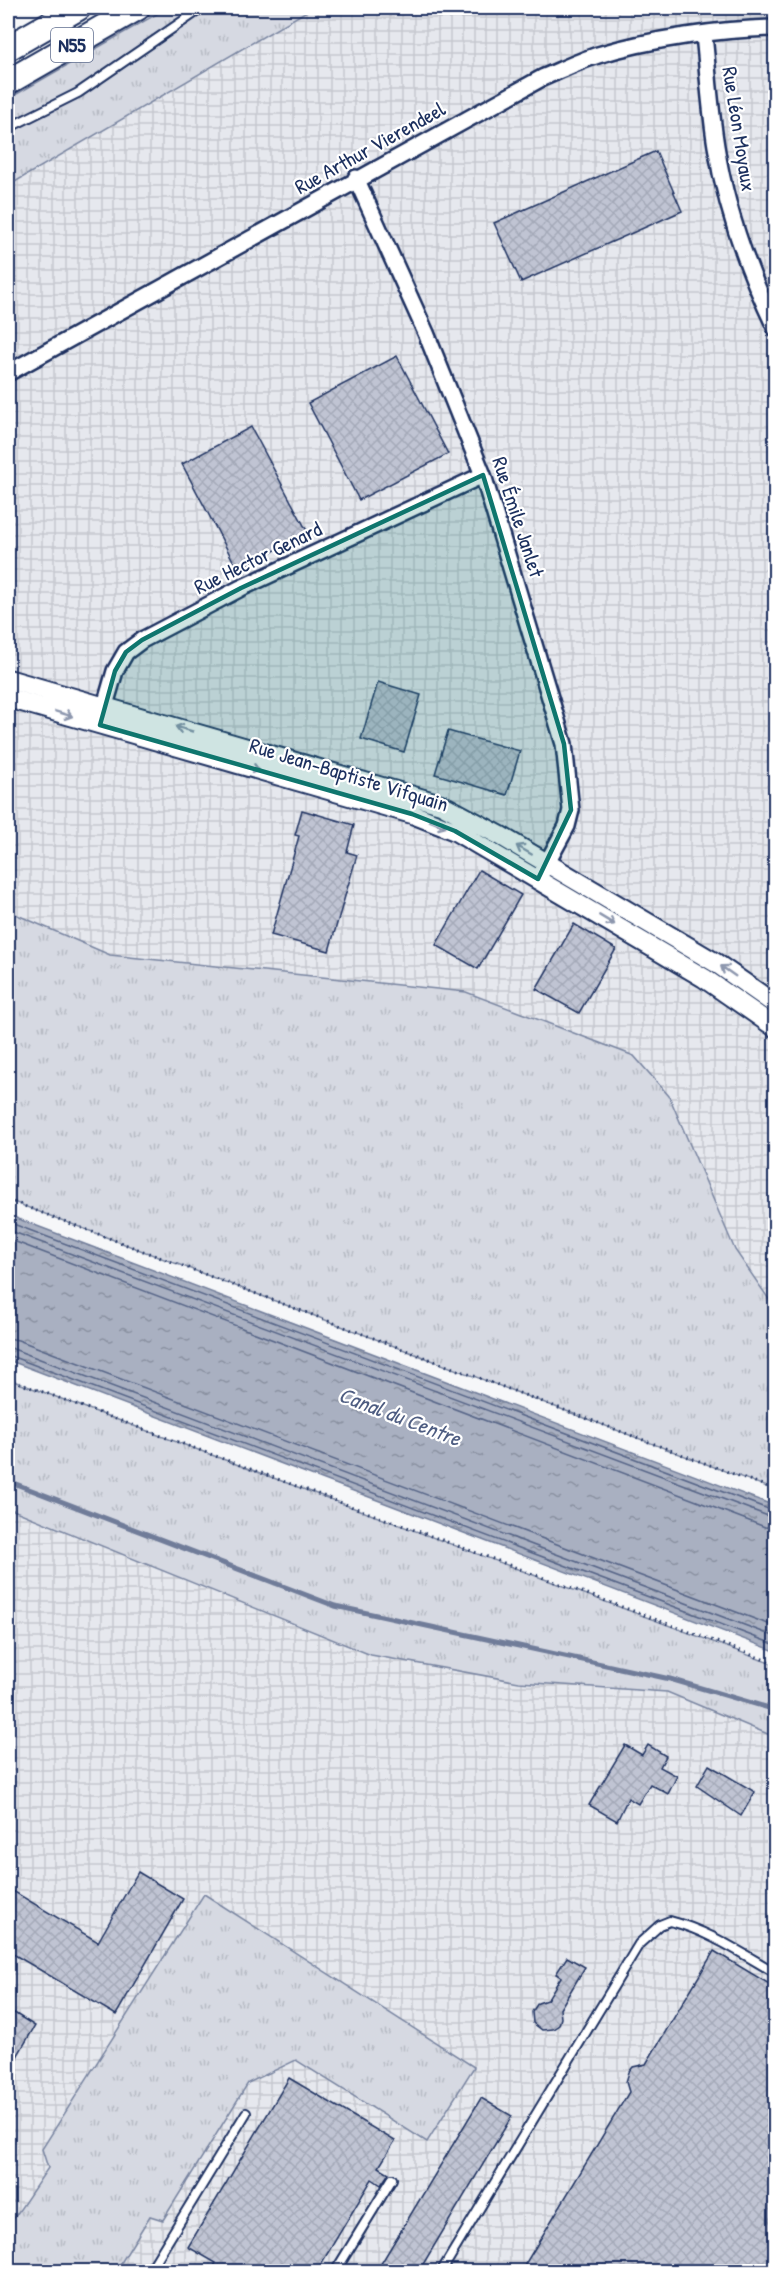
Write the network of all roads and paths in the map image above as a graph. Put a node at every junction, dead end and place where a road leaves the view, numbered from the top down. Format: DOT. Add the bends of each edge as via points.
graph roads {
  1 [pos="78,8"];
  2 [pos="137,8"];
  3 [pos="202,8"];
  4 [pos="776,28"];
  5 [pos="704,35"];
  6 [pos="8,48"];
  7 [pos="8,82"];
  8 [pos="8,128"];
  9 [pos="356,178"];
  10 [pos="776,329"];
  11 [pos="8,373"];
  12 [pos="483,475"];
  13 [pos="8,679"];
  14 [pos="8,698"];
  15 [pos="104,706"];
  16 [pos="100,725"];
  17 [pos="543,871"];
  18 [pos="776,1005"];
  19 [pos="776,1028"];
  20 [pos="8,1200"];
  21 [pos="8,1379"];
  22 [pos="776,1490"];
  23 [pos="776,1664"];
  24 [pos="776,1973"];
  25 [pos="246,2113"];
  26 [pos="392,2179"];
  27 [pos="151,2268"];
  28 [pos="164,2271"];
  29 [pos="335,2271"];
  30 [pos="441,2271"];
  1 -- 6 [label="highway, N55"];
  2 -- 7 [label="highway, N55"];
  3 -- 8 [label="lane" via="78,93"];
  4 -- 5 [label="street, Rue Arthur Vierendeel"];
  5 -- 9 [label="street, Rue Arthur Vierendeel" via="597,55 542,78"];
  5 -- 10 [label="street, Rue Léon Moyaux" via="716,146 728,202 748,267"];
  9 -- 11 [label="street, Rue Arthur Vierendeel"];
  9 -- 12 [label="street, Rue Émile Janlet" via="426,333"];
  12 -- 15 [label="street, Rue Hector Genard" via="241,588 142,640 126,652 115,671"];
  12 -- 17 [label="street, Rue Émile Janlet" via="564,744 571,810 567,826"];
  13 -- 15 [label="street, Rue Jean-Baptiste Vifquain"];
  14 -- 16 [label="street, Rue Jean-Baptiste Vifquain, one-way"];
  15 -- 16 [label="street, Rue Hector Genard"];
  17 -- 15 [label="street, Rue Jean-Baptiste Vifquain, one-way" via="441,804"];
  16 -- 17 [label="street, Rue Jean-Baptiste Vifquain, one-way" via="412,814"];
  18 -- 17 [label="street, Rue Jean-Baptiste Vifquain, one-way" via="716,963"];
  17 -- 19 [label="street, Rue Jean-Baptiste Vifquain, one-way"];
  20 -- 22 [label="path"];
  21 -- 23 [label="path"];
  24 -- 30 [label="lane" via="687,1925 670,1921 648,1935"];
  25 -- 27 [label="lane"];
  26 -- 29 [label="lane"];
  27 -- 28 [label="lane"];
}
